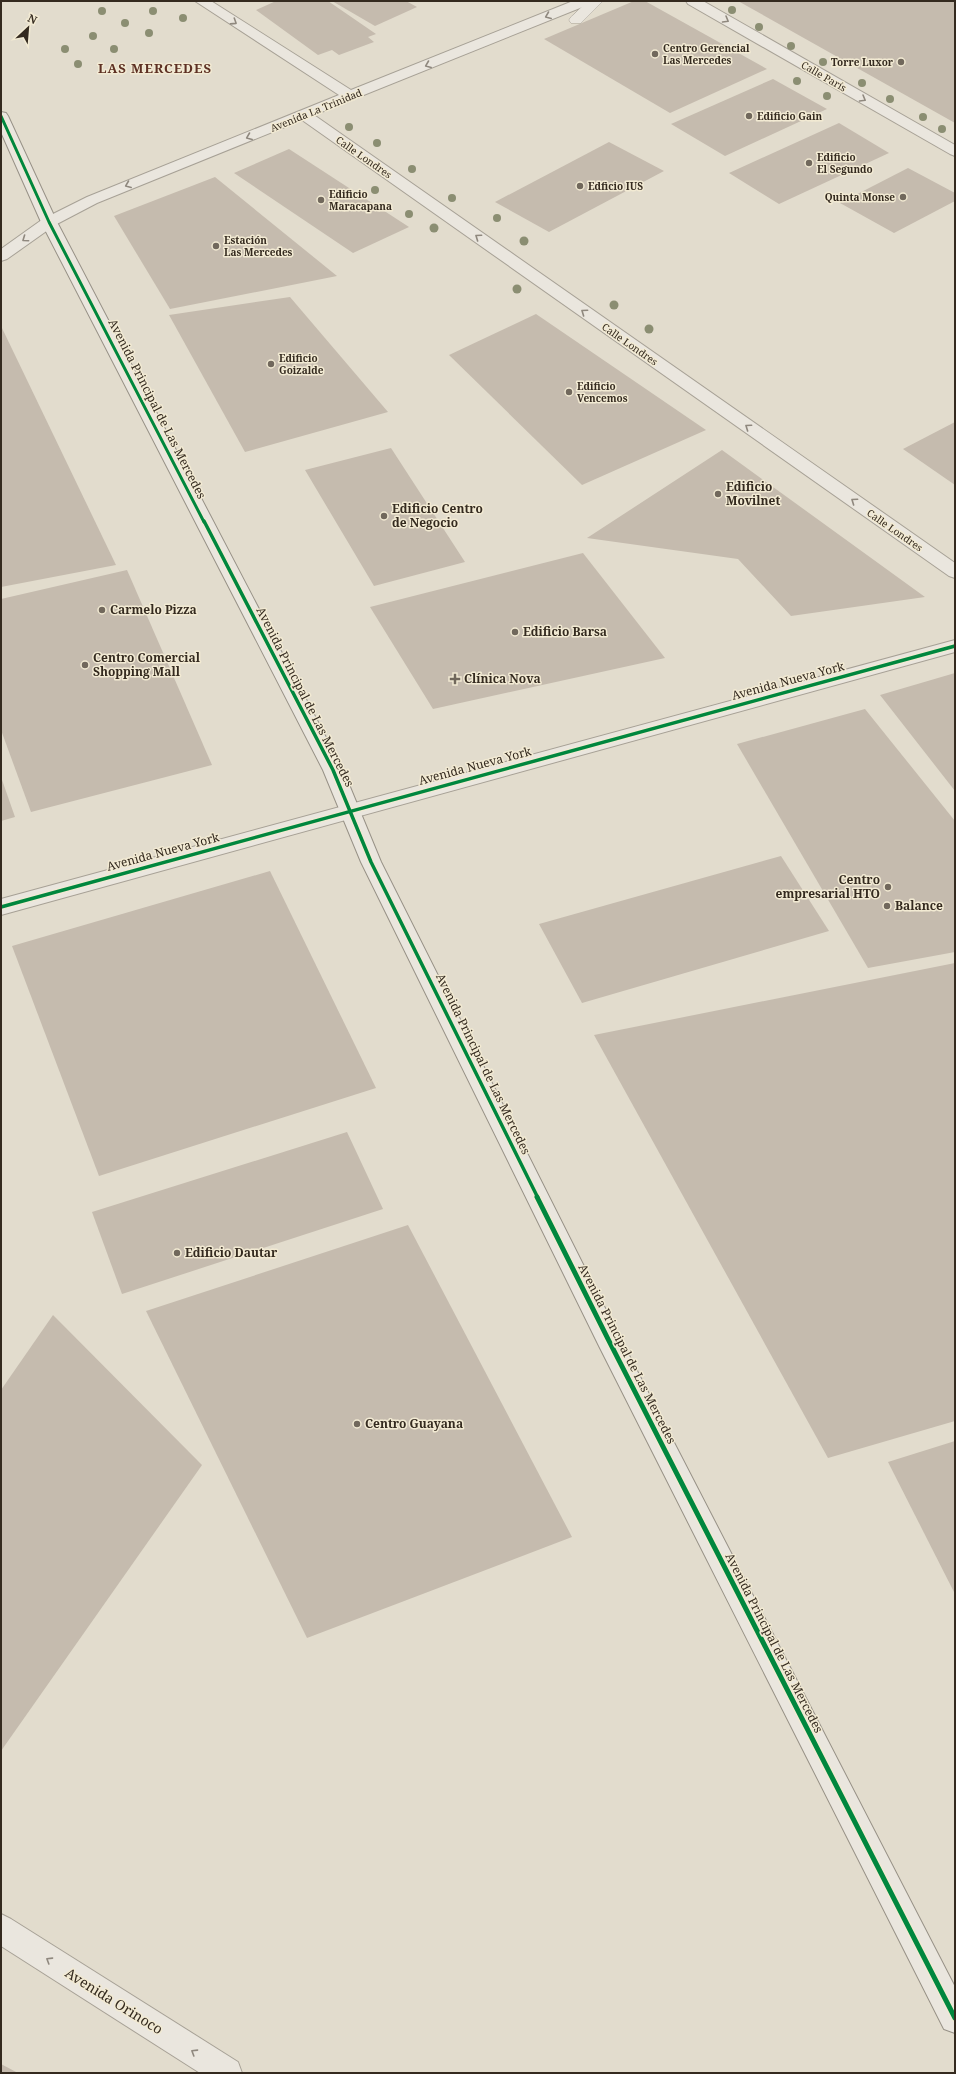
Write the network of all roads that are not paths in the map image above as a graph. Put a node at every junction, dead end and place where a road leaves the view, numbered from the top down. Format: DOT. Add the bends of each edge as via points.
graph roads {
  1 [pos="202,1"];
  2 [pos="584,1"];
  3 [pos="596,1"];
  4 [pos="692,1"];
  5 [pos="576,20"];
  6 [pos="350,96"];
  7 [pos="304,115"];
  8 [pos="1,116"];
  9 [pos="955,151"];
  10 [pos="49,222"];
  11 [pos="1,256"];
  12 [pos="955,572"];
  13 [pos="955,646"];
  14 [pos="351,810"];
  15 [pos="1,907"];
  16 [pos="1,1929"];
  17 [pos="955,2018"];
  18 [pos="227,2073"];
  1 -- 6 [label="street, one-way"];
  2 -- 6 [label="street, Avenida La Trinidad, one-way"];
  3 -- 5 [label="lane"];
  4 -- 9 [label="street, Calle París, one-way"];
  6 -- 7 [label="street, Avenida La Trinidad"];
  7 -- 10 [label="street, Avenida La Trinidad, one-way" via="92,200"];
  12 -- 7 [label="street, Calle Londres, one-way"];
  8 -- 10 [label="street, Avenida Principal de Las Mercedes"];
  10 -- 11 [label="street, Avenida La Trinidad, one-way"];
  10 -- 14 [label="street, Avenida Principal de Las Mercedes" via="333,770"];
  13 -- 14 [label="street, Avenida Nueva York"];
  14 -- 15 [label="street, Avenida Nueva York"];
  14 -- 17 [label="street, Avenida Principal de Las Mercedes" via="371,862 608,1339"];
  18 -- 16 [label="street, Avenida Orinoco, one-way"];
}
